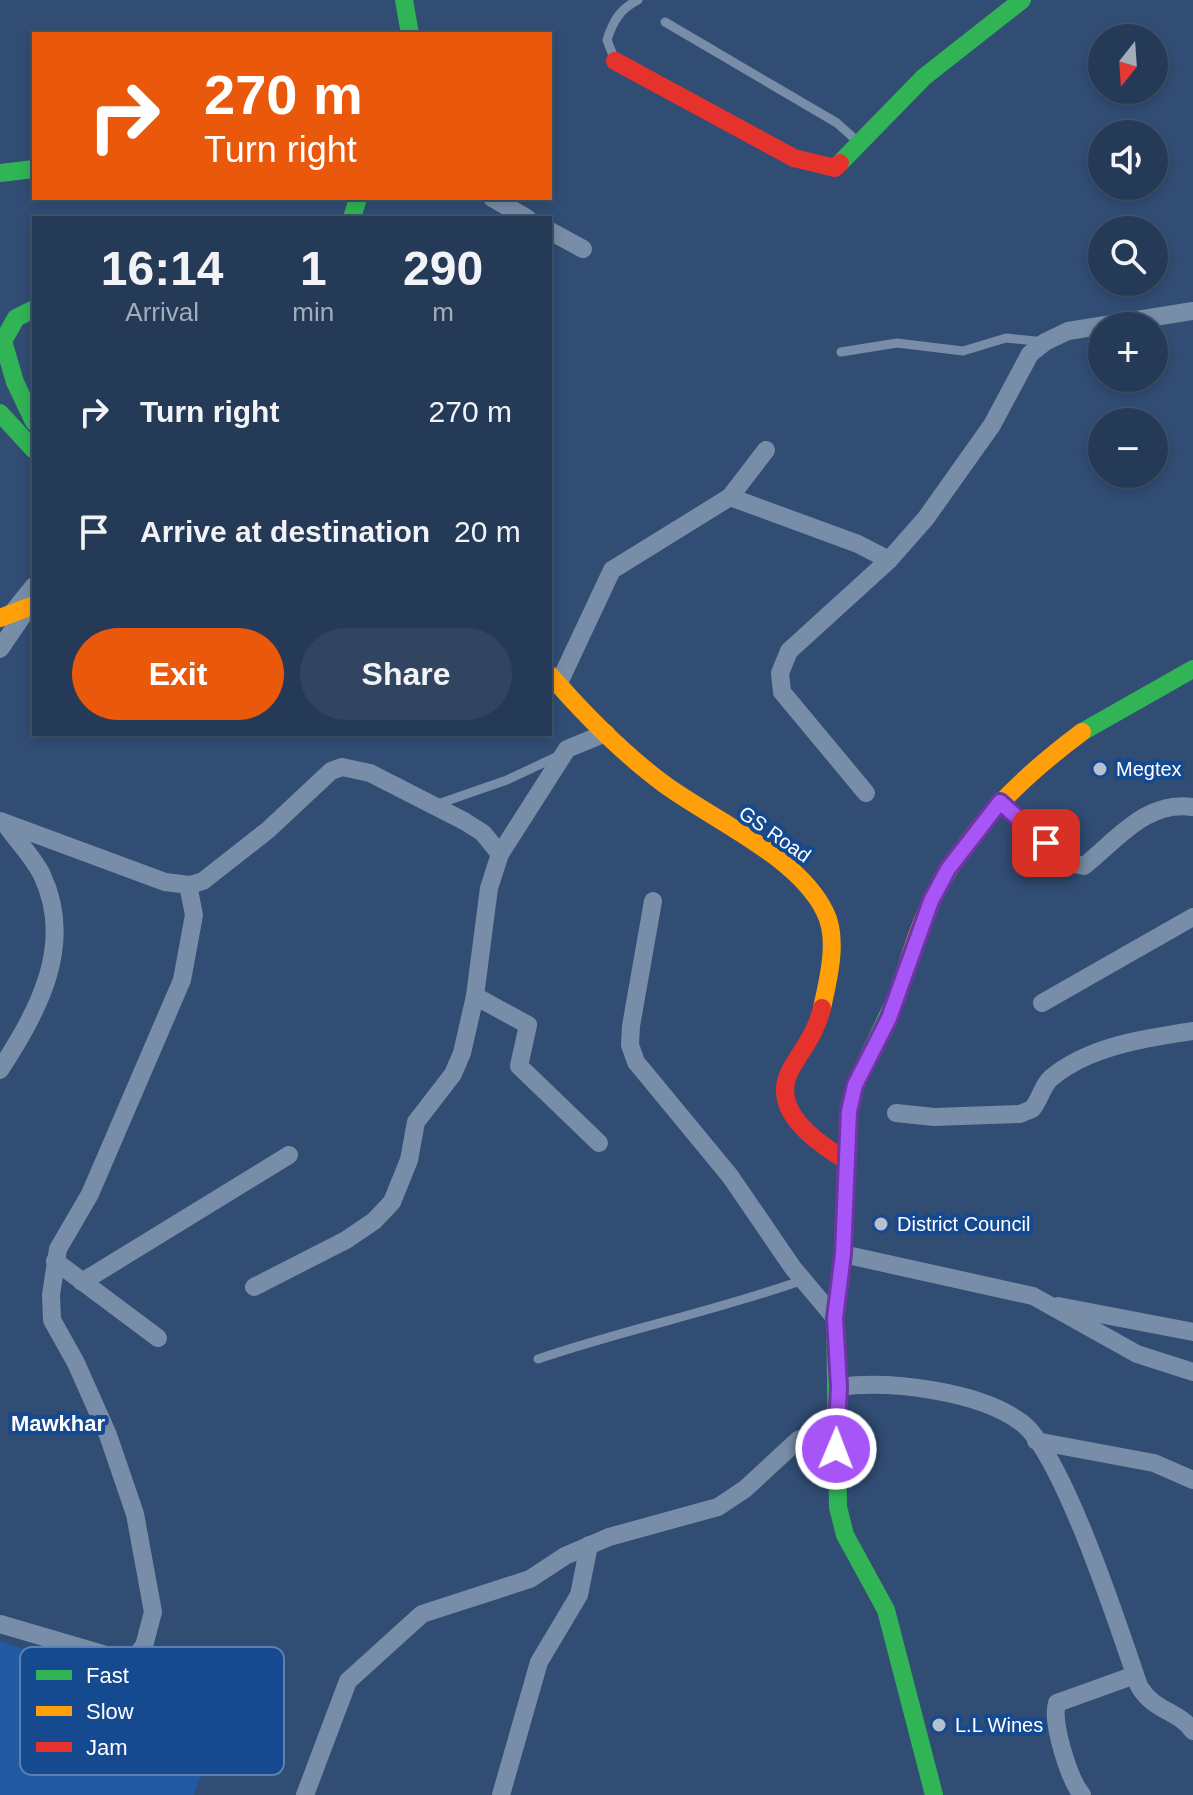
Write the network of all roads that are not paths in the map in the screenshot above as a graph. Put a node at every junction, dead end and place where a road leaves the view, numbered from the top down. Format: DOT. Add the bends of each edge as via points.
graph roads {
  1 [pos="404,0"];
  2 [pos="638,0"];
  3 [pos="1022,0"];
  4 [pos="665,22"];
  5 [pos="410,32"];
  6 [pos="615,61"];
  7 [pos="859,144"];
  8 [pos="32,169"];
  9 [pos="0,173"];
  10 [pos="496,200"];
  11 [pos="524,216"];
  12 [pos="552,232"];
  13 [pos="583,249"];
  14 [pos="32,310"];
  15 [pos="1193,311"];
  16 [pos="1045,342"];
  17 [pos="841,352"];
  18 [pos="0,413"];
  19 [pos="32,418"];
  20 [pos="32,448"];
  21 [pos="766,450"];
  22 [pos="730,497"];
  23 [pos="889,560"];
  24 [pos="32,590"];
  25 [pos="22,609"];
  26 [pos="0,649"];
  27 [pos="1193,669"];
  28 [pos="554,680"];
  29 [pos="606,733"];
  30 [pos="567,749"];
  31 [pos="866,793"];
  32 [pos="1000,802"];
  33 [pos="432,806"];
  34 [pos="1193,807"];
  35 [pos="3,823"];
  36 [pos="500,854"];
  37 [pos="188,885"];
  38 [pos="653,901"];
  39 [pos="1193,917"];
  40 [pos="475,996"];
  41 [pos="1042,1003"];
  42 [pos="1193,1031"];
  43 [pos="0,1070"];
  44 [pos="896,1113"];
  45 [pos="599,1143"];
  46 [pos="289,1155"];
  47 [pos="845,1160"];
  48 [pos="843,1254"];
  49 [pos="55,1261"];
  50 [pos="803,1280"];
  51 [pos="82,1282"];
  52 [pos="254,1287"];
  53 [pos="1047,1304"];
  54 [pos="835,1318"];
  55 [pos="1193,1332"];
  56 [pos="158,1338"];
  57 [pos="538,1359"];
  58 [pos="1193,1372"];
  59 [pos="839,1387"];
  60 [pos="834,1427"];
  61 [pos="1036,1441"];
  62 [pos="1193,1480"];
  63 [pos="589,1545"];
  64 [pos="0,1624"];
  65 [pos="78,1647"];
  66 [pos="143,1647"];
  67 [pos="1135,1675"];
  68 [pos="1193,1731"];
  69 [pos="305,1795"];
  70 [pos="501,1795"];
  71 [pos="934,1795"];
  72 [pos="1082,1795"];
  1 -- 5 [label="main road"];
  2 -- 6 [label="lane" via="620,12 609,32"];
  3 -- 7 [label="main road" via="924,77"];
  4 -- 7 [label="lane" via="837,123"];
  6 -- 7 [label="main road" via="819,170 835,168"];
  8 -- 9 [label="main road"];
  10 -- 11 [label="street"];
  12 -- 13 [label="street"];
  14 -- 19 [label="main road" via="16,318 3,341"];
  15 -- 16 [label="street" via="1068,331"];
  16 -- 17 [label="lane" via="1006,338 963,351 897,343"];
  16 -- 23 [label="street" via="1017,372 992,425 951,484"];
  18 -- 20 [label="main road"];
  21 -- 22 [label="street"];
  22 -- 23 [label="street"];
  22 -- 28 [label="street" via="612,570"];
  23 -- 31 [label="street" via="789,651 780,673 782,692 796,714"];
  24 -- 25 [label="street"];
  25 -- 26 [label="street"];
  27 -- 32 [label="main road" via="1068,742"];
  28 -- 29 [label="main road, GS Road"];
  29 -- 30 [label="street"];
  29 -- 47 [label="main road, GS Road" via="664,784 807,884 826,913 831,937 822,1011 784,1092 815,1141"];
  30 -- 33 [label="lane" via="507,780"];
  30 -- 36 [label="street"];
  32 -- 34 [label="street" via="1079,866 1158,809"];
  32 -- 47 [label="main road" via="962,848 931,901 889,1018 855,1085"];
  33 -- 36 [label="street" via="483,833"];
  33 -- 37 [label="street" via="370,773 342,767 203,881"];
  35 -- 37 [label="street" via="165,882"];
  35 -- 43 [label="street" via="40,872 55,915 55,942 43,994"];
  36 -- 40 [label="street" via="489,888"];
  37 -- 49 [label="street" via="193,923 178,990 90,1194"];
  38 -- 50 [label="street" via="631,1026 636,1062 730,1176"];
  39 -- 41 [label="street"];
  40 -- 45 [label="street" via="528,1025 519,1066"];
  40 -- 52 [label="street" via="453,1074 416,1122 406,1171 392,1202 346,1240"];
  42 -- 44 [label="street" via="1142,1038 1071,1066 1053,1076 1036,1105 1020,1114"];
  46 -- 51 [label="street"];
  47 -- 48 [label="main road"];
  48 -- 53 [label="street" via="1033,1296"];
  48 -- 54 [label="main road"];
  49 -- 51 [label="street"];
  49 -- 66 [label="street" via="52,1320 81,1373 135,1514 153,1612"];
  50 -- 54 [label="street"];
  50 -- 57 [label="lane"];
  51 -- 56 [label="street"];
  53 -- 55 [label="street"];
  53 -- 58 [label="street" via="1137,1354"];
  54 -- 59 [label="main road"];
  59 -- 60 [label="main road"];
  59 -- 61 [label="street" via="866,1383 939,1392 986,1405 1023,1424"];
  60 -- 63 [label="street" via="798,1440 718,1507"];
  60 -- 71 [label="main road" via="845,1535 886,1610"];
  61 -- 62 [label="street" via="1154,1463"];
  61 -- 67 [label="street" via="1072,1508"];
  63 -- 69 [label="street" via="530,1579 439,1606 399,1633 348,1681"];
  63 -- 70 [label="street" via="579,1595 539,1662"];
  64 -- 65 [label="street"];
  67 -- 68 [label="street" via="1147,1699"];
  67 -- 72 [label="street" via="1057,1703 1054,1711 1064,1751"];
}
